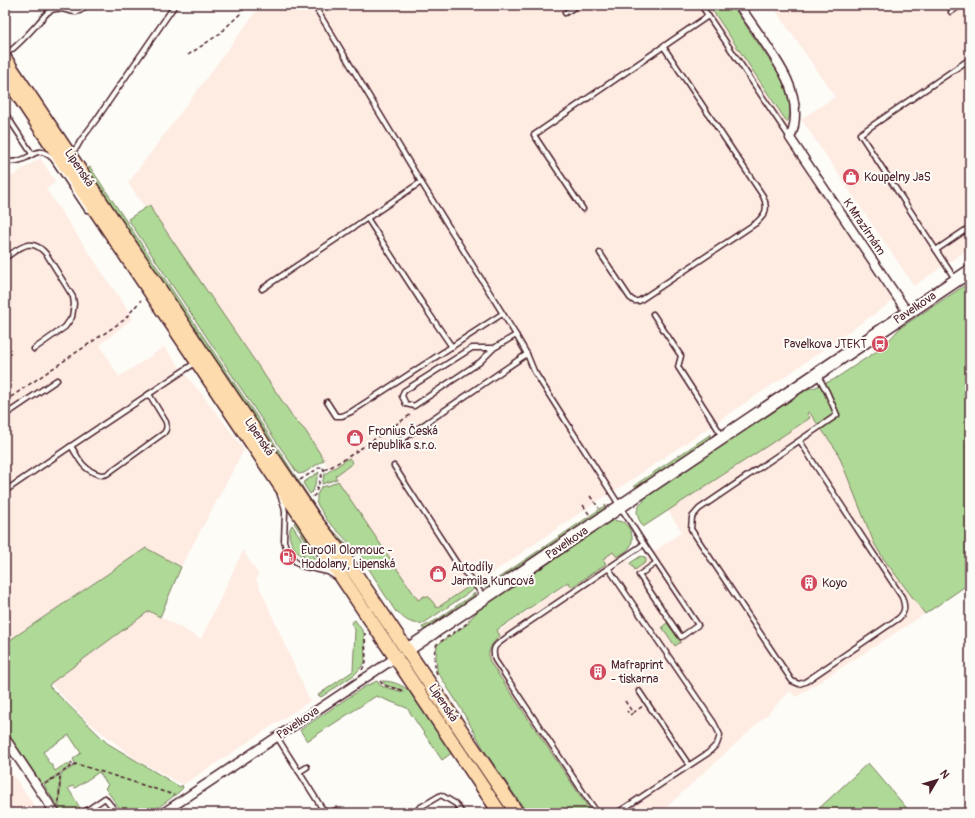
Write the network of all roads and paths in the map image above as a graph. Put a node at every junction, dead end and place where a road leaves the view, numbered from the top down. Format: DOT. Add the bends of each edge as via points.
graph roads {
  1 [pos="86,5"];
  2 [pos="175,5"];
  3 [pos="246,5"];
  4 [pos="314,5"];
  5 [pos="578,5"];
  6 [pos="701,5"];
  7 [pos="739,5"];
  8 [pos="961,5"];
  9 [pos="951,12"];
  10 [pos="565,13"];
  11 [pos="708,16"];
  12 [pos="664,46"];
  13 [pos="188,54"];
  14 [pos="5,55"];
  15 [pos="5,59"];
  16 [pos="970,59"];
  17 [pos="5,75"];
  18 [pos="5,113"];
  19 [pos="790,138"];
  20 [pos="32,154"];
  21 [pos="69,154"];
  22 [pos="5,162"];
  23 [pos="422,182"];
  24 [pos="583,208"];
  25 [pos="91,215"];
  26 [pos="367,218"];
  27 [pos="95,219"];
  28 [pos="970,227"];
  29 [pos="113,236"];
  30 [pos="936,250"];
  31 [pos="600,253"];
  32 [pos="5,258"];
  33 [pos="970,272"];
  34 [pos="956,281"];
  35 [pos="262,289"];
  36 [pos="141,300"];
  37 [pos="908,313"];
  38 [pos="502,314"];
  39 [pos="653,314"];
  40 [pos="516,335"];
  41 [pos="452,347"];
  42 [pos="494,348"];
  43 [pos="34,349"];
  44 [pos="527,354"];
  45 [pos="197,361"];
  46 [pos="817,374"];
  47 [pos="57,380"];
  48 [pos="148,394"];
  49 [pos="5,401"];
  50 [pos="327,402"];
  51 [pos="411,413"];
  52 [pos="5,414"];
  53 [pos="723,437"];
  54 [pos="800,441"];
  55 [pos="394,445"];
  56 [pos="72,446"];
  57 [pos="394,466"];
  58 [pos="324,470"];
  59 [pos="272,474"];
  60 [pos="300,480"];
  61 [pos="5,491"];
  62 [pos="590,496"];
  63 [pos="311,498"];
  64 [pos="583,505"];
  65 [pos="620,507"];
  66 [pos="598,508"];
  67 [pos="589,514"];
  68 [pos="644,544"];
  69 [pos="656,563"];
  70 [pos="609,569"];
  71 [pos="347,586"];
  72 [pos="485,598"];
  73 [pos="469,622"];
  74 [pos="365,631"];
  75 [pos="432,648"];
  76 [pos="407,650"];
  77 [pos="434,650"];
  78 [pos="396,658"];
  79 [pos="360,672"];
  80 [pos="438,675"];
  81 [pos="380,681"];
  82 [pos="639,691"];
  83 [pos="408,694"];
  84 [pos="625,701"];
  85 [pos="644,706"];
  86 [pos="627,711"];
  87 [pos="633,713"];
  88 [pos="277,737"];
  89 [pos="5,738"];
  90 [pos="71,762"];
  91 [pos="73,765"];
  92 [pos="689,765"];
  93 [pos="307,766"];
  94 [pos="299,772"];
  95 [pos="60,774"];
  96 [pos="42,786"];
  97 [pos="176,796"];
  98 [pos="420,808"];
  99 [pos="57,810"];
  100 [pos="84,810"];
  101 [pos="336,810"];
  102 [pos="75,813"];
  103 [pos="117,813"];
  104 [pos="163,813"];
  105 [pos="325,813"];
  106 [pos="331,813"];
  107 [pos="462,813"];
  108 [pos="500,813"];
  109 [pos="517,813"];
  110 [pos="600,813"];
  111 [pos="617,813"];
  1 -- 14 [label="lane" via="72,12 63,8 52,9"];
  2 -- 21 [label="lane" via="78,147"];
  3 -- 13 [label="path" via="218,35"];
  4 -- 23 [label="lane"];
  5 -- 10 [label="lane"];
  6 -- 11 [label="lane"];
  7 -- 19 [label="street" via="791,87 795,102 795,118"];
  8 -- 9 [label="lane"];
  11 -- 12 [label="lane"];
  11 -- 19 [label="lane"];
  12 -- 24 [label="lane" via="534,135"];
  12 -- 31 [label="lane" via="763,196 766,202 765,212 756,223 639,301 630,298"];
  15 -- 21 [label="main road, Lipenská"];
  16 -- 30 [label="lane" via="860,134"];
  17 -- 29 [label="main road, Lipenská"];
  18 -- 20 [label="lane"];
  19 -- 37 [label="street, K Mrazírnám"];
  20 -- 22 [label="lane" via="20,160"];
  20 -- 25 [label="lane" via="42,152 53,160"];
  21 -- 76 [label="main road, Lipenská" via="314,519 346,560"];
  23 -- 26 [label="lane"];
  23 -- 38 [label="lane"];
  26 -- 35 [label="lane"];
  26 -- 41 [label="lane"];
  27 -- 29 [label="lane"];
  28 -- 30 [label="lane"];
  29 -- 45 [label="main road, Lipenská"];
  30 -- 34 [label="lane"];
  32 -- 43 [label="lane" via="26,245 38,246 47,255 73,296 72,317 65,326"];
  33 -- 34 [label="street, Pavelkova"];
  34 -- 37 [label="street, Pavelkova"];
  36 -- 49 [label="path" via="124,320"];
  37 -- 46 [label="street, Pavelkova"];
  38 -- 40 [label="lane"];
  38 -- 41 [label="lane"];
  39 -- 53 [label="lane" via="681,356 678,368"];
  40 -- 42 [label="lane"];
  40 -- 44 [label="lane"];
  41 -- 50 [label="lane" via="342,416 336,416"];
  42 -- 42 [label="lane" via="480,362 414,406 406,404 402,396 404,391 472,348"];
  44 -- 55 [label="lane"];
  44 -- 65 [label="lane" via="534,371"];
  45 -- 48 [label="lane"];
  45 -- 59 [label="main road, Lipenská"];
  46 -- 53 [label="street, Pavelkova"];
  46 -- 54 [label="lane" via="837,415"];
  47 -- 52 [label="lane"];
  48 -- 56 [label="lane"];
  48 -- 56 [label="lane" via="166,422 166,430 107,474 103,476 87,469"];
  51 -- 58 [label="path" via="351,455"];
  53 -- 65 [label="street, Pavelkova"];
  54 -- 54 [label="lane" via="902,597 905,606 903,614 898,618 799,684 792,681 691,529 692,517 698,509"];
  56 -- 61 [label="lane"];
  57 -- 72 [label="lane" via="460,568"];
  58 -- 60 [label="path" via="322,466"];
  58 -- 63 [label="path"];
  59 -- 71 [label="main road, Lipenská"];
  59 -- 71 [label="lane" via="284,506 286,550 301,566 333,574"];
  62 -- 66 [label="path"];
  64 -- 67 [label="path"];
  65 -- 68 [label="lane"];
  65 -- 72 [label="street, Pavelkova"];
  68 -- 69 [label="lane"];
  68 -- 70 [label="lane"];
  69 -- 69 [label="lane" via="639,575 681,637 698,625"];
  70 -- 92 [label="lane" via="719,731 719,740 714,748"];
  70 -- 110 [label="lane" via="507,637 495,646 493,653 495,660 584,795"];
  71 -- 78 [label="main road, Lipenská"];
  72 -- 76 [label="street, Pavelkova"];
  73 -- 77 [label="path" via="437,644"];
  74 -- 79 [label="path" via="367,663"];
  75 -- 77 [label="path"];
  76 -- 78 [label="street, Pavelkova"];
  76 -- 109 [label="main road, Lipenská"];
  77 -- 80 [label="path"];
  78 -- 88 [label="street, Pavelkova"];
  78 -- 108 [label="main road, Lipenská"];
  81 -- 83 [label="path" via="383,685"];
  82 -- 92 [label="lane"];
  84 -- 87 [label="path"];
  85 -- 87 [label="path"];
  86 -- 87 [label="path" via="630,715"];
  88 -- 94 [label="lane"];
  88 -- 104 [label="street, Pavelkova"];
  89 -- 99 [label="street"];
  90 -- 91 [label="path"];
  91 -- 95 [label="path"];
  91 -- 97 [label="path" via="77,764"];
  92 -- 111 [label="lane"];
  93 -- 94 [label="lane"];
  94 -- 105 [label="lane"];
  95 -- 96 [label="path"];
  95 -- 99 [label="path"];
  98 -- 107 [label="lane" via="441,795 456,804"];
  100 -- 102 [label="path"];
  100 -- 103 [label="lane" via="105,798"];
  101 -- 106 [label="lane"];
}
